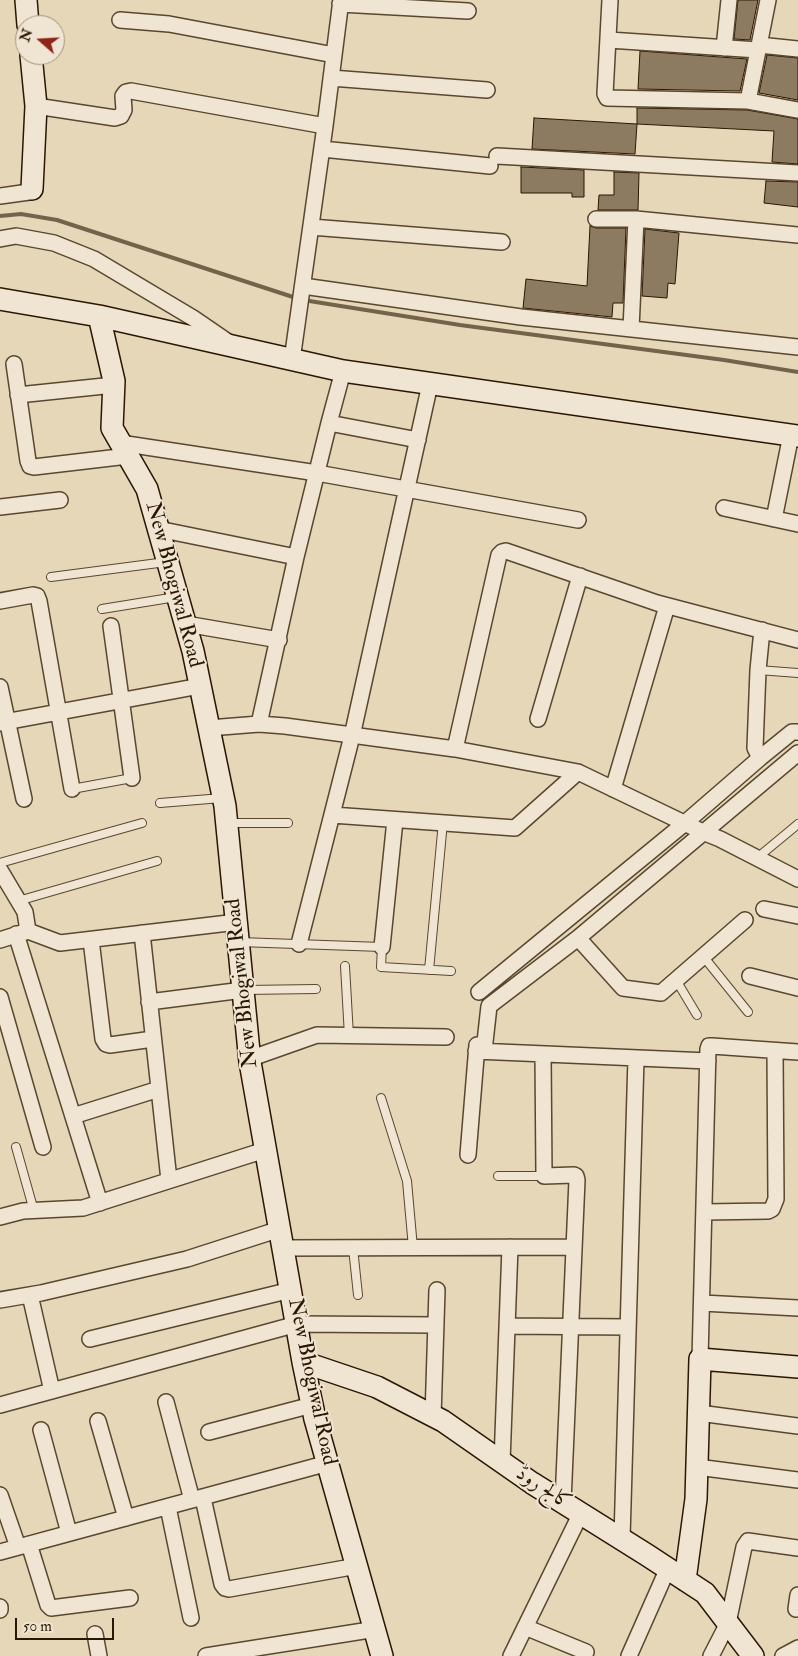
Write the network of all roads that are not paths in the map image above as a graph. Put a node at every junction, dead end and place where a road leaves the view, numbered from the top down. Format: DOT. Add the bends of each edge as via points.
graph roads {
  1 [pos="26,0"];
  2 [pos="610,0"];
  3 [pos="729,0"];
  4 [pos="768,0"];
  5 [pos="340,2"];
  6 [pos="468,11"];
  7 [pos="27,15"];
  8 [pos="120,20"];
  9 [pos="609,40"];
  10 [pos="724,48"];
  11 [pos="759,48"];
  12 [pos="798,49"];
  13 [pos="334,55"];
  14 [pos="32,65"];
  15 [pos="331,78"];
  16 [pos="487,90"];
  17 [pos="748,101"];
  18 [pos="36,106"];
  19 [pos="798,110"];
  20 [pos="325,126"];
  21 [pos="322,149"];
  22 [pos="798,173"];
  23 [pos="32,188"];
  24 [pos="0,196"];
  25 [pos="596,219"];
  26 [pos="636,219"];
  27 [pos="311,227"];
  28 [pos="798,235"];
  29 [pos="0,239"];
  30 [pos="502,242"];
  31 [pos="301,294"];
  32 [pos="0,299"];
  33 [pos="99,316"];
  34 [pos="631,329"];
  35 [pos="234,346"];
  36 [pos="798,346"];
  37 [pos="292,360"];
  38 [pos="14,364"];
  39 [pos="343,371"];
  40 [pos="114,384"];
  41 [pos="430,384"];
  42 [pos="18,395"];
  43 [pos="329,423"];
  44 [pos="795,436"];
  45 [pos="418,440"];
  46 [pos="124,449"];
  47 [pos="317,473"];
  48 [pos="406,489"];
  49 [pos="60,500"];
  50 [pos="0,507"];
  51 [pos="724,508"];
  52 [pos="774,519"];
  53 [pos="578,520"];
  54 [pos="798,524"];
  55 [pos="158,529"];
  56 [pos="296,557"];
  57 [pos="168,562"];
  58 [pos="580,576"];
  59 [pos="52,577"];
  60 [pos="178,597"];
  61 [pos="0,601"];
  62 [pos="667,606"];
  63 [pos="102,608"];
  64 [pos="186,624"];
  65 [pos="110,626"];
  66 [pos="762,630"];
  67 [pos="279,640"];
  68 [pos="798,640"];
  69 [pos="758,670"];
  70 [pos="798,673"];
  71 [pos="200,686"];
  72 [pos="0,687"];
  73 [pos="120,700"];
  74 [pos="59,712"];
  75 [pos="538,719"];
  76 [pos="4,722"];
  77 [pos="259,724"];
  78 [pos="209,728"];
  79 [pos="798,732"];
  80 [pos="352,736"];
  81 [pos="778,744"];
  82 [pos="455,749"];
  83 [pos="794,757"];
  84 [pos="760,758"];
  85 [pos="578,772"];
  86 [pos="132,778"];
  87 [pos="72,788"];
  88 [pos="612,789"];
  89 [pos="223,798"];
  90 [pos="24,799"];
  91 [pos="160,804"];
  92 [pos="332,814"];
  93 [pos="395,820"];
  94 [pos="443,822"];
  95 [pos="226,823"];
  96 [pos="288,823"];
  97 [pos="685,823"];
  98 [pos="142,824"];
  99 [pos="798,824"];
  100 [pos="705,833"];
  101 [pos="756,858"];
  102 [pos="157,861"];
  103 [pos="0,863"];
  104 [pos="0,870"];
  105 [pos="798,879"];
  106 [pos="18,901"];
  107 [pos="764,909"];
  108 [pos="798,916"];
  109 [pos="745,920"];
  110 [pos="238,932"];
  111 [pos="22,933"];
  112 [pos="142,934"];
  113 [pos="578,938"];
  114 [pos="0,940"];
  115 [pos="91,940"];
  116 [pos="299,944"];
  117 [pos="382,947"];
  118 [pos="703,956"];
  119 [pos="345,966"];
  120 [pos="429,970"];
  121 [pos="451,971"];
  122 [pos="750,976"];
  123 [pos="676,980"];
  124 [pos="798,988"];
  125 [pos="316,989"];
  126 [pos="243,990"];
  127 [pos="479,992"];
  128 [pos="0,997"];
  129 [pos="149,1002"];
  130 [pos="748,1012"];
  131 [pos="697,1015"];
  132 [pos="349,1036"];
  133 [pos="446,1037"];
  134 [pos="154,1039"];
  135 [pos="479,1049"];
  136 [pos="775,1051"];
  137 [pos="798,1052"];
  138 [pos="543,1054"];
  139 [pos="249,1058"];
  140 [pos="636,1058"];
  141 [pos="708,1061"];
  142 [pos="159,1089"];
  143 [pos="381,1098"];
  144 [pos="73,1116"];
  145 [pos="16,1147"];
  146 [pos="44,1147"];
  147 [pos="265,1150"];
  148 [pos="468,1155"];
  149 [pos="498,1176"];
  150 [pos="544,1176"];
  151 [pos="169,1180"];
  152 [pos="100,1203"];
  153 [pos="34,1210"];
  154 [pos="705,1212"];
  155 [pos="0,1216"];
  156 [pos="282,1239"];
  157 [pos="510,1247"];
  158 [pos="574,1247"];
  159 [pos="353,1248"];
  160 [pos="413,1248"];
  161 [pos="291,1290"];
  162 [pos="437,1290"];
  163 [pos="30,1295"];
  164 [pos="358,1295"];
  165 [pos="0,1300"];
  166 [pos="702,1303"];
  167 [pos="798,1308"];
  168 [pos="297,1324"];
  169 [pos="436,1325"];
  170 [pos="507,1326"];
  171 [pos="570,1327"];
  172 [pos="628,1328"];
  173 [pos="90,1340"];
  174 [pos="700,1359"];
  175 [pos="303,1362"];
  176 [pos="798,1367"];
  177 [pos="52,1391"];
  178 [pos="166,1402"];
  179 [pos="0,1405"];
  180 [pos="312,1405"];
  181 [pos="698,1413"];
  182 [pos="433,1417"];
  183 [pos="98,1421"];
  184 [pos="798,1426"];
  185 [pos="41,1430"];
  186 [pos="208,1432"];
  187 [pos="502,1462"];
  188 [pos="328,1463"];
  189 [pos="697,1467"];
  190 [pos="798,1480"];
  191 [pos="0,1495"];
  192 [pos="197,1499"];
  193 [pos="168,1507"];
  194 [pos="572,1507"];
  195 [pos="126,1518"];
  196 [pos="69,1533"];
  197 [pos="622,1538"];
  198 [pos="23,1545"];
  199 [pos="798,1548"];
  200 [pos="0,1552"];
  201 [pos="357,1566"];
  202 [pos="677,1574"];
  203 [pos="130,1598"];
  204 [pos="0,1606"];
  205 [pos="0,1610"];
  206 [pos="191,1618"];
  207 [pos="728,1623"];
  208 [pos="525,1627"];
  209 [pos="376,1629"];
  210 [pos="95,1634"];
  211 [pos="798,1648"];
  212 [pos="586,1652"];
  213 [pos="99,1656"];
  214 [pos="206,1656"];
  215 [pos="382,1656"];
  216 [pos="511,1656"];
  217 [pos="629,1656"];
  218 [pos="711,1656"];
  219 [pos="754,1656"];
  220 [pos="783,1656"];
  1 -- 7 [label="street"];
  2 -- 9 [label="street"];
  3 -- 10 [label="street"];
  4 -- 11 [label="street"];
  5 -- 6 [label="street"];
  5 -- 13 [label="street"];
  8 -- 13 [label="street" via="169,24"];
  9 -- 10 [label="street"];
  9 -- 17 [label="street" via="606,98"];
  10 -- 11 [label="street"];
  11 -- 12 [label="street"];
  11 -- 17 [label="street"];
  13 -- 15 [label="street"];
  14 -- 18 [label="street"];
  15 -- 16 [label="street"];
  15 -- 20 [label="street"];
  17 -- 19 [label="street"];
  18 -- 20 [label="street" via="115,118 124,110 123,96 131,91"];
  18 -- 23 [label="street"];
  20 -- 21 [label="street"];
  21 -- 22 [label="street" via="494,161"];
  21 -- 27 [label="street"];
  23 -- 24 [label="street" via="29,192"];
  25 -- 26 [label="street"];
  26 -- 28 [label="street"];
  26 -- 34 [label="street"];
  27 -- 30 [label="street"];
  27 -- 31 [label="street"];
  29 -- 35 [label="street" via="16,236 54,243 94,259"];
  31 -- 34 [label="street"];
  31 -- 37 [label="street"];
  32 -- 33 [label="street"];
  33 -- 35 [label="street"];
  33 -- 40 [label="street, New Bhogiwal Road"];
  34 -- 36 [label="street"];
  35 -- 37 [label="street"];
  37 -- 39 [label="street"];
  38 -- 42 [label="street"];
  39 -- 41 [label="street"];
  39 -- 43 [label="street"];
  40 -- 42 [label="street"];
  40 -- 46 [label="street, New Bhogiwal Road" via="112,428"];
  41 -- 44 [label="street"];
  41 -- 45 [label="street"];
  42 -- 46 [label="street" via="30,466"];
  43 -- 45 [label="street"];
  43 -- 47 [label="street"];
  44 -- 52 [label="street"];
  45 -- 48 [label="street"];
  46 -- 47 [label="street"];
  46 -- 55 [label="street, New Bhogiwal Road" via="147,489"];
  47 -- 48 [label="street"];
  47 -- 56 [label="street"];
  48 -- 53 [label="street"];
  48 -- 80 [label="street"];
  49 -- 50 [label="street"];
  51 -- 52 [label="street"];
  52 -- 54 [label="street"];
  55 -- 56 [label="street"];
  55 -- 57 [label="street, New Bhogiwal Road"];
  56 -- 67 [label="street"];
  57 -- 59 [label="lane"];
  57 -- 60 [label="street, New Bhogiwal Road"];
  58 -- 62 [label="street"];
  58 -- 75 [label="street"];
  58 -- 82 [label="street" via="506,551 499,555"];
  60 -- 63 [label="lane"];
  60 -- 64 [label="street, New Bhogiwal Road"];
  61 -- 74 [label="street" via="37,596"];
  62 -- 66 [label="street"];
  62 -- 88 [label="street"];
  64 -- 67 [label="street"];
  64 -- 71 [label="street, New Bhogiwal Road"];
  65 -- 73 [label="street"];
  66 -- 68 [label="street"];
  66 -- 69 [label="street"];
  67 -- 77 [label="street"];
  69 -- 70 [label="lane"];
  69 -- 84 [label="street" via="755,748"];
  71 -- 73 [label="street"];
  71 -- 78 [label="street, New Bhogiwal Road"];
  72 -- 76 [label="street"];
  73 -- 74 [label="street"];
  73 -- 86 [label="street"];
  74 -- 76 [label="street"];
  74 -- 87 [label="street"];
  76 -- 90 [label="street"];
  77 -- 78 [label="street"];
  77 -- 80 [label="street"];
  78 -- 89 [label="street, New Bhogiwal Road"];
  79 -- 81 [label="street" via="792,732"];
  80 -- 82 [label="street"];
  80 -- 92 [label="street"];
  81 -- 83 [label="street"];
  81 -- 84 [label="street"];
  82 -- 85 [label="street"];
  83 -- 100 [label="street"];
  84 -- 97 [label="street"];
  85 -- 88 [label="street"];
  85 -- 94 [label="street" via="515,828"];
  86 -- 87 [label="lane"];
  88 -- 97 [label="street"];
  89 -- 91 [label="lane"];
  89 -- 95 [label="street, New Bhogiwal Road"];
  92 -- 93 [label="street"];
  92 -- 116 [label="street"];
  93 -- 94 [label="street"];
  93 -- 117 [label="street"];
  94 -- 120 [label="lane"];
  95 -- 96 [label="lane"];
  95 -- 110 [label="street, New Bhogiwal Road"];
  97 -- 100 [label="street"];
  97 -- 127 [label="street"];
  98 -- 103 [label="lane"];
  99 -- 101 [label="lane"];
  100 -- 101 [label="street"];
  100 -- 113 [label="street"];
  101 -- 105 [label="street"];
  102 -- 106 [label="lane"];
  104 -- 106 [label="street"];
  106 -- 111 [label="street" via="25,912"];
  107 -- 108 [label="street"];
  109 -- 118 [label="street"];
  110 -- 112 [label="street"];
  110 -- 116 [label="lane"];
  110 -- 126 [label="street, New Bhogiwal Road"];
  111 -- 114 [label="street"];
  111 -- 115 [label="street" via="60,943"];
  111 -- 144 [label="street"];
  112 -- 115 [label="street"];
  112 -- 129 [label="street"];
  113 -- 123 [label="street" via="623,988 660,994"];
  113 -- 135 [label="street" via="489,1006"];
  115 -- 134 [label="street" via="106,1044"];
  116 -- 117 [label="lane"];
  117 -- 120 [label="lane" via="381,967"];
  118 -- 123 [label="street"];
  118 -- 130 [label="lane"];
  119 -- 132 [label="lane"];
  120 -- 121 [label="lane"];
  122 -- 124 [label="street"];
  123 -- 131 [label="lane"];
  125 -- 126 [label="lane"];
  126 -- 129 [label="street"];
  126 -- 139 [label="street, New Bhogiwal Road"];
  128 -- 146 [label="street"];
  129 -- 134 [label="street"];
  132 -- 133 [label="street"];
  132 -- 139 [label="street" via="317,1035"];
  134 -- 142 [label="street"];
  135 -- 138 [label="street"];
  135 -- 148 [label="street"];
  136 -- 137 [label="street"];
  136 -- 141 [label="street" via="709,1046"];
  136 -- 154 [label="street" via="776,1199 772,1209"];
  138 -- 140 [label="street"];
  138 -- 150 [label="street"];
  139 -- 147 [label="street, New Bhogiwal Road"];
  140 -- 141 [label="street"];
  140 -- 172 [label="street"];
  141 -- 154 [label="street"];
  142 -- 144 [label="street"];
  142 -- 151 [label="street"];
  143 -- 160 [label="lane" via="406,1181"];
  144 -- 152 [label="street"];
  145 -- 153 [label="lane"];
  147 -- 151 [label="street"];
  147 -- 156 [label="street, New Bhogiwal Road"];
  149 -- 150 [label="lane"];
  150 -- 158 [label="street" via="576,1176 578,1180"];
  151 -- 152 [label="street"];
  152 -- 153 [label="street" via="83,1208"];
  153 -- 155 [label="street"];
  154 -- 166 [label="street"];
  156 -- 159 [label="street"];
  156 -- 161 [label="street, New Bhogiwal Road"];
  156 -- 163 [label="street"];
  157 -- 158 [label="street"];
  157 -- 160 [label="street"];
  157 -- 170 [label="street"];
  158 -- 171 [label="street"];
  159 -- 160 [label="street"];
  159 -- 164 [label="lane"];
  161 -- 168 [label="street, New Bhogiwal Road"];
  161 -- 173 [label="street"];
  162 -- 169 [label="street"];
  163 -- 165 [label="street"];
  163 -- 177 [label="street"];
  166 -- 167 [label="street"];
  166 -- 174 [label="street"];
  168 -- 169 [label="street"];
  168 -- 175 [label="street, New Bhogiwal Road"];
  168 -- 177 [label="street"];
  169 -- 182 [label="street"];
  170 -- 171 [label="street"];
  170 -- 187 [label="street"];
  171 -- 172 [label="street"];
  171 -- 194 [label="street"];
  172 -- 197 [label="street"];
  174 -- 176 [label="street"];
  174 -- 181 [label="street"];
  175 -- 180 [label="street, New Bhogiwal Road"];
  175 -- 182 [label="street, کالج روڈ" via="377,1387"];
  177 -- 179 [label="street"];
  178 -- 192 [label="street"];
  180 -- 186 [label="street"];
  180 -- 188 [label="street, New Bhogiwal Road"];
  181 -- 184 [label="street"];
  181 -- 189 [label="street"];
  182 -- 187 [label="street, کالج روڈ"];
  183 -- 195 [label="street"];
  185 -- 196 [label="street"];
  187 -- 194 [label="street, کالج روڈ"];
  188 -- 192 [label="street"];
  188 -- 201 [label="street, New Bhogiwal Road"];
  189 -- 190 [label="street"];
  189 -- 202 [label="street" via="696,1499"];
  191 -- 198 [label="street"];
  192 -- 193 [label="street"];
  192 -- 201 [label="street" via="225,1588"];
  193 -- 195 [label="street"];
  193 -- 206 [label="street"];
  194 -- 197 [label="street, کالج روڈ"];
  194 -- 208 [label="street"];
  195 -- 196 [label="street"];
  196 -- 198 [label="street"];
  197 -- 202 [label="street, کالج روڈ"];
  198 -- 200 [label="street"];
  198 -- 203 [label="street" via="51,1608"];
  199 -- 207 [label="street" via="748,1541"];
  201 -- 209 [label="street, New Bhogiwal Road"];
  202 -- 207 [label="street, کالج روڈ" via="705,1593"];
  202 -- 217 [label="street"];
  204 -- 205 [label="street"];
  207 -- 218 [label="street"];
  207 -- 219 [label="street, کالج روڈ"];
  208 -- 212 [label="street"];
  208 -- 216 [label="street"];
  209 -- 214 [label="street"];
  209 -- 215 [label="street, New Bhogiwal Road"];
  210 -- 213 [label="street"];
  211 -- 220 [label="street"];
}
